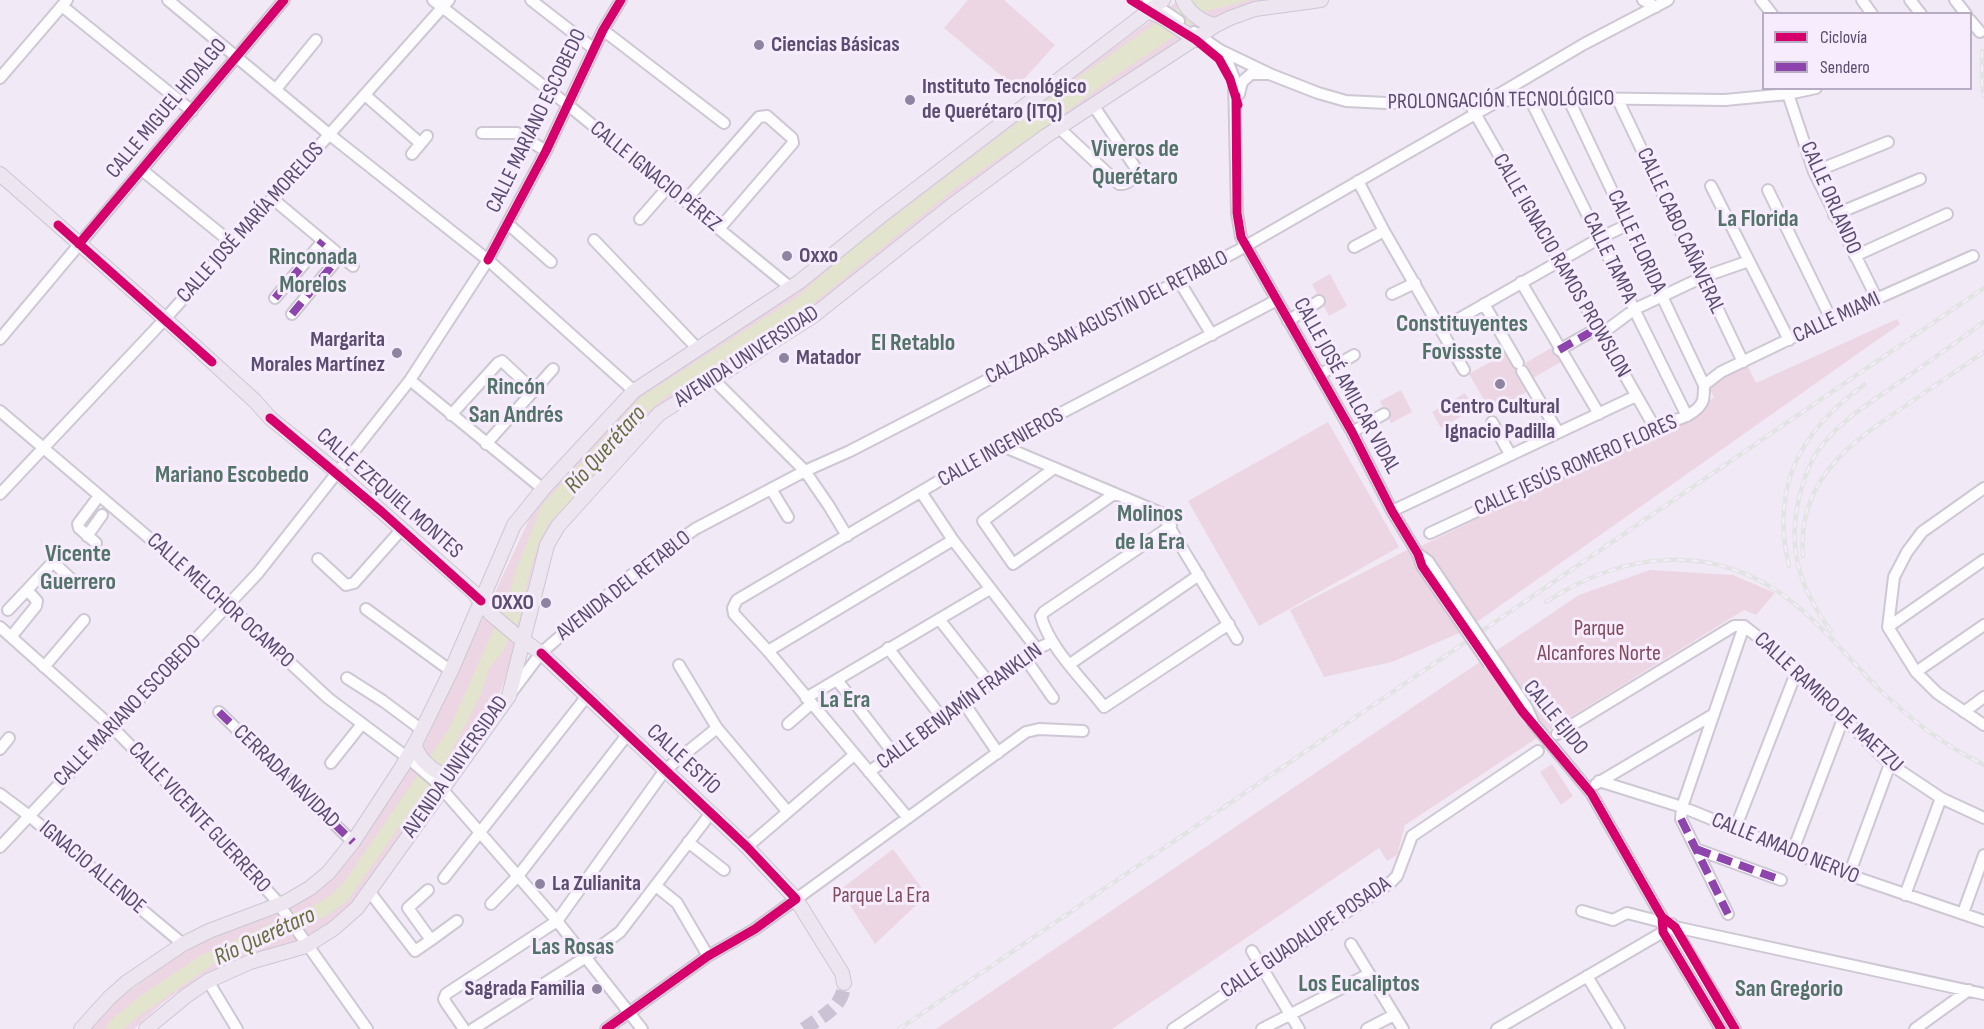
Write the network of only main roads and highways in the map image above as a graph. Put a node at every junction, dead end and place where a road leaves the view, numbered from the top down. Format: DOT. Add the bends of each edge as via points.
graph roads {
  1 [pos="1183,0"];
  2 [pos="1321,0"];
  3 [pos="1157,8"];
  4 [pos="1196,32"];
  5 [pos="0,174"];
  6 [pos="481,601"];
  7 [pos="520,638"];
  8 [pos="541,653"];
  9 [pos="415,760"];
  10 [pos="442,780"];
  11 [pos="844,983"];
  12 [pos="81,1029"];
  13 [pos="146,1029"];
  1 -- 4 [label="main road"];
  2 -- 4 [label="main road, AVENIDA UNIVERSIDAD" via="1255,9"];
  3 -- 4 [label="main road"];
  3 -- 6 [label="main road, AVENIDA UNIVERSIDAD" via="791,288 634,391 514,525"];
  4 -- 7 [label="main road, AVENIDA UNIVERSIDAD" via="950,207 813,316 659,414 558,526 547,544"];
  5 -- 6 [label="main road, CALLE EZEQUIEL MONTES" via="165,319 270,418 338,473"];
  6 -- 7 [label="main road, CALLE EZEQUIEL MONTES"];
  6 -- 9 [label="main road, AVENIDA UNIVERSIDAD" via="415,745"];
  7 -- 8 [label="main road, AVENIDA DEL RETABLO"];
  7 -- 10 [label="main road, AVENIDA UNIVERSIDAD" via="509,696"];
  8 -- 11 [label="main road, CALLE ESTÍO" via="747,847 796,899 842,973"];
  9 -- 10 [label="main road"];
  9 -- 12 [label="main road, AVENIDA UNIVERSIDAD" via="321,880 282,909 208,931 183,944 127,982"];
  10 -- 13 [label="main road, AVENIDA UNIVERSIDAD" via="357,908 333,929 208,981"];
}
